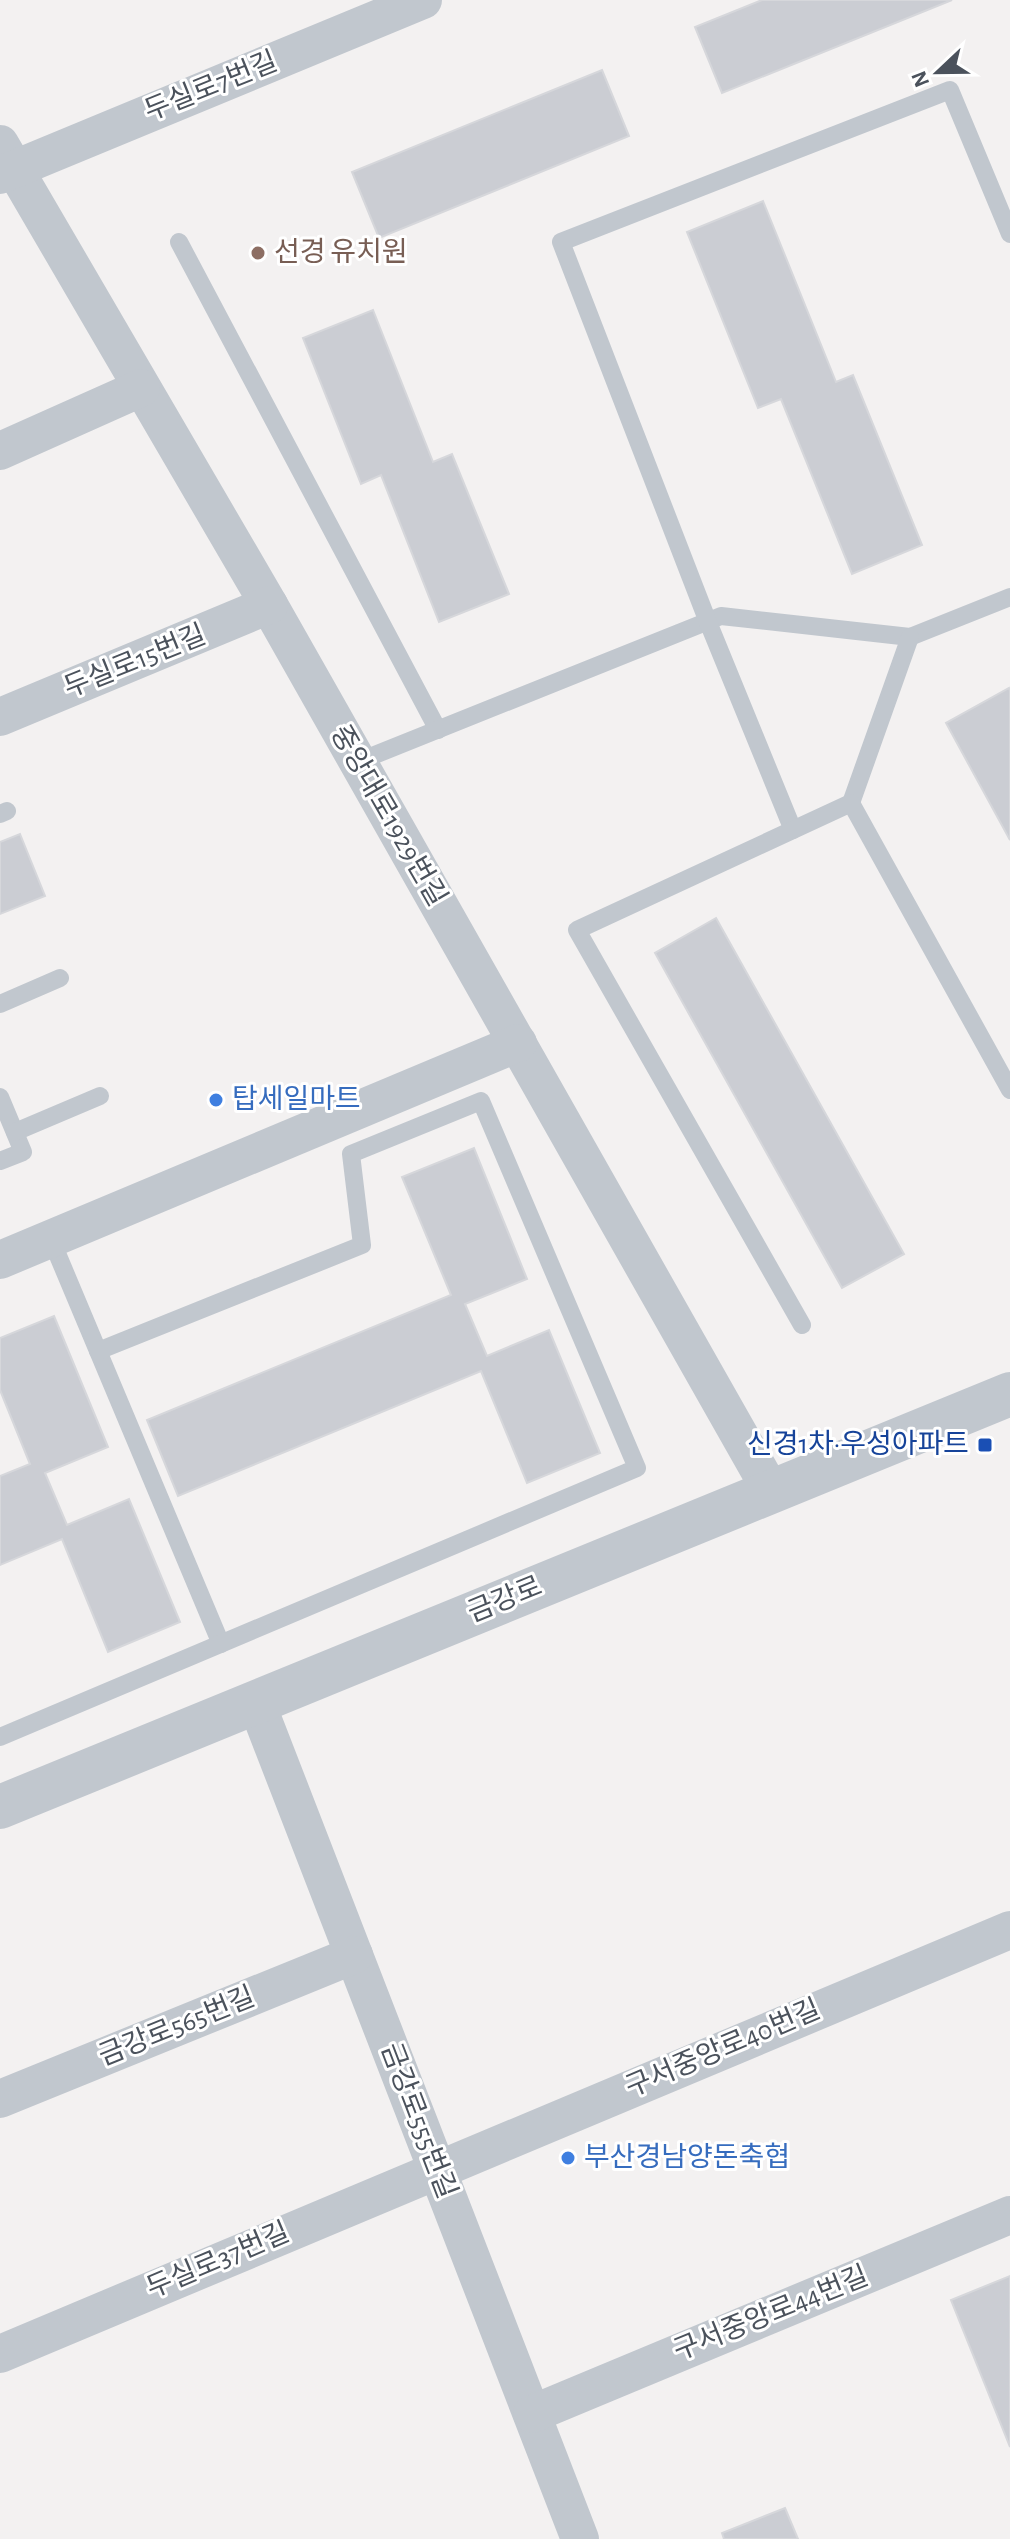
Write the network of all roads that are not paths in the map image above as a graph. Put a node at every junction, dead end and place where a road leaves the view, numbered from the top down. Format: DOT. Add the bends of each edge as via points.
graph roads {
  1 [pos="423,0"];
  2 [pos="5,163"];
  3 [pos="1010,234"];
  4 [pos="179,242"];
  5 [pos="141,388"];
  6 [pos="0,451"];
  7 [pos="1010,597"];
  8 [pos="269,605"];
  9 [pos="708,622"];
  10 [pos="910,637"];
  11 [pos="0,717"];
  12 [pos="438,730"];
  13 [pos="357,762"];
  14 [pos="851,803"];
  15 [pos="793,830"];
  16 [pos="60,978"];
  17 [pos="0,1004"];
  18 [pos="518,1043"];
  19 [pos="1010,1090"];
  20 [pos="100,1096"];
  21 [pos="0,1097"];
  22 [pos="15,1132"];
  23 [pos="0,1161"];
  24 [pos="51,1239"];
  25 [pos="0,1260"];
  26 [pos="802,1325"];
  27 [pos="98,1351"];
  28 [pos="1010,1394"];
  29 [pos="771,1491"];
  30 [pos="221,1644"];
  31 [pos="256,1702"];
  32 [pos="0,1737"];
  33 [pos="0,1807"];
  34 [pos="1010,1930"];
  35 [pos="354,1955"];
  36 [pos="0,2099"];
  37 [pos="436,2168"];
  38 [pos="1010,2215"];
  39 [pos="0,2354"];
  40 [pos="532,2414"];
  41 [pos="580,2539"];
  1 -- 2 [label="street, 두실로7번길"];
  2 -- 5 [label="street, 중앙대로1929번길"];
  3 -- 9 [label="lane" via="950,90 561,242"];
  4 -- 12 [label="lane"];
  5 -- 6 [label="street"];
  5 -- 8 [label="street, 중앙대로1929번길"];
  7 -- 10 [label="lane"];
  8 -- 11 [label="street, 두실로15번길"];
  8 -- 13 [label="street, 중앙대로1929번길"];
  9 -- 10 [label="lane" via="721,616"];
  9 -- 12 [label="lane"];
  9 -- 15 [label="lane"];
  10 -- 14 [label="lane"];
  12 -- 13 [label="lane"];
  13 -- 18 [label="street, 중앙대로1929번길"];
  14 -- 15 [label="lane"];
  14 -- 19 [label="lane"];
  15 -- 26 [label="lane" via="577,930"];
  16 -- 17 [label="lane"];
  18 -- 24 [label="street"];
  18 -- 29 [label="street, 중앙대로1929번길"];
  20 -- 22 [label="lane"];
  21 -- 22 [label="lane"];
  22 -- 23 [label="lane" via="23,1152"];
  24 -- 25 [label="street"];
  24 -- 27 [label="lane"];
  27 -- 30 [label="lane"];
  27 -- 30 [label="lane" via="362,1245 351,1154 481,1101 637,1468"];
  28 -- 29 [label="street, 금강로"];
  29 -- 31 [label="street, 금강로"];
  30 -- 32 [label="lane"];
  31 -- 33 [label="street, 금강로"];
  31 -- 35 [label="street, 금강로555번길"];
  34 -- 37 [label="street, 구서중앙로40번길"];
  35 -- 36 [label="street, 금강로565번길"];
  35 -- 37 [label="street, 금강로555번길"];
  37 -- 39 [label="street, 두실로37번길"];
  37 -- 40 [label="street, 금강로555번길"];
  38 -- 40 [label="street, 구서중앙로44번길"];
  40 -- 41 [label="street, 금강로555번길"];
}
